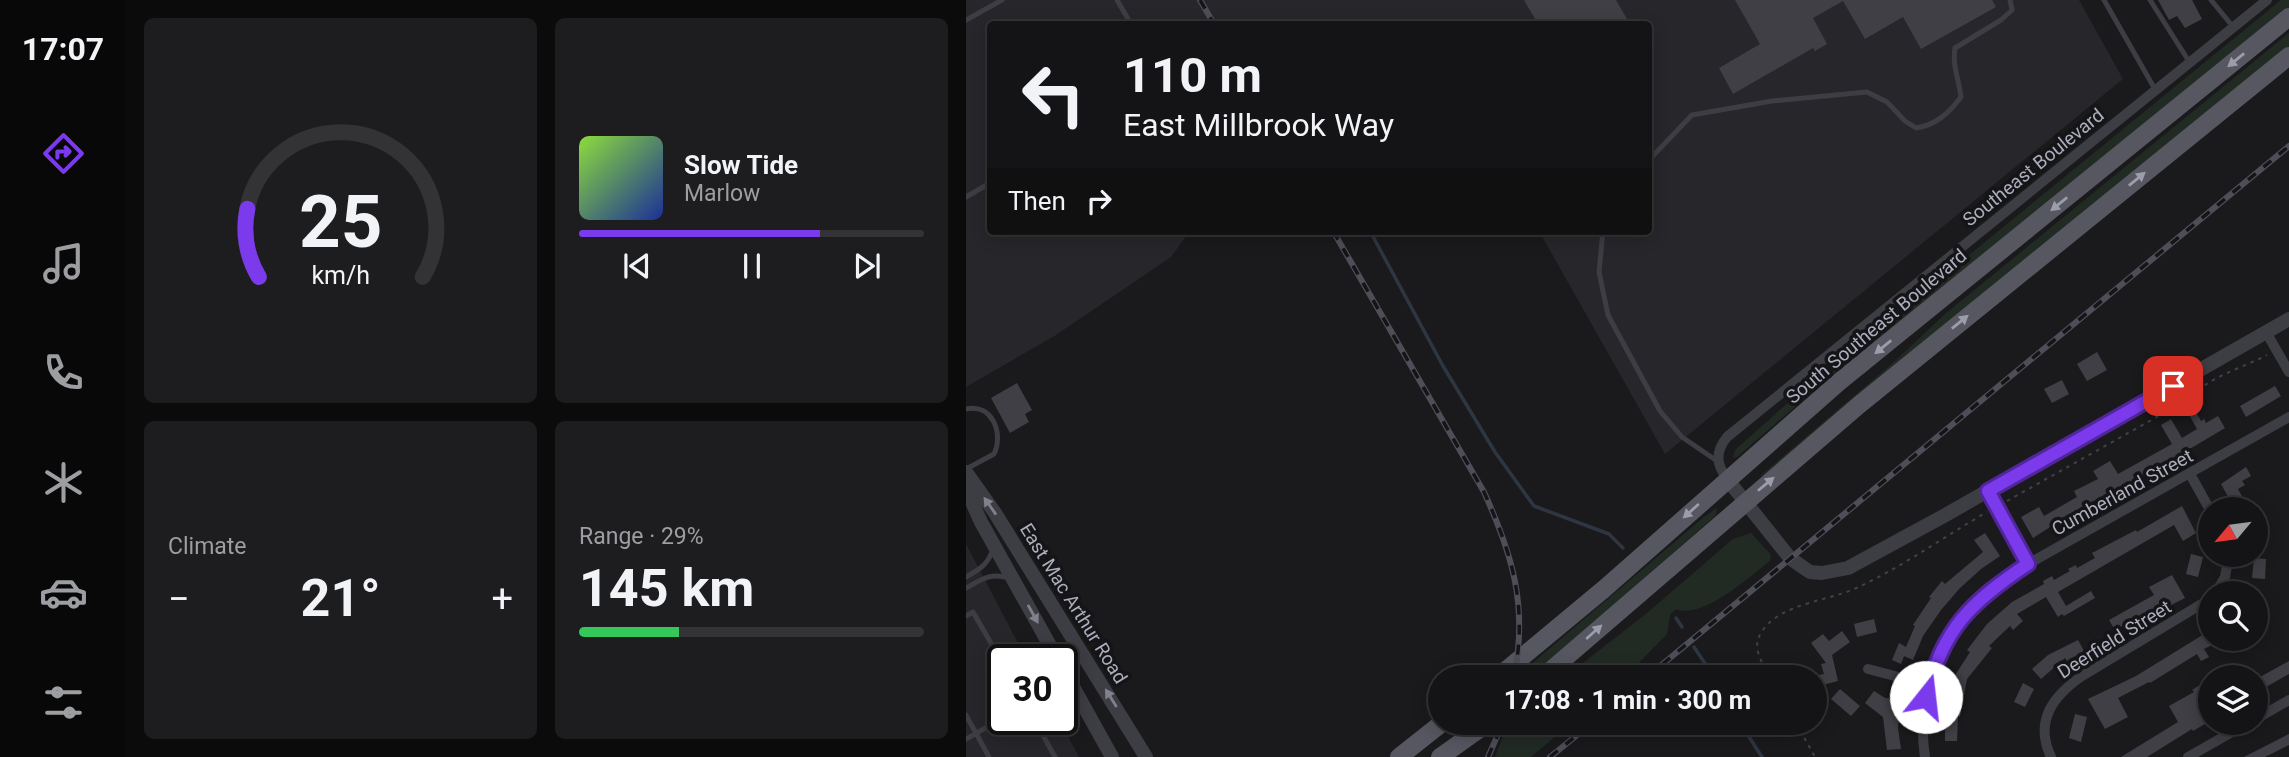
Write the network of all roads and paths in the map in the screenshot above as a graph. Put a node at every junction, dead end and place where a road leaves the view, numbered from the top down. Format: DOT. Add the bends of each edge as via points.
graph roads {
  1 [pos="1002,0"];
  2 [pos="1117,0"];
  3 [pos="2010,0"];
  4 [pos="2104,0"];
  5 [pos="2150,0"];
  6 [pos="2211,0"];
  7 [pos="2267,0"];
  8 [pos="2289,17"];
  9 [pos="966,20"];
  10 [pos="1128,21"];
  11 [pos="2234,28"];
  12 [pos="2289,56"];
  13 [pos="2190,63"];
  14 [pos="2156,91"];
  15 [pos="1652,157"];
  16 [pos="987,185"];
  17 [pos="966,197"];
  18 [pos="1603,235"];
  19 [pos="2289,319"];
  20 [pos="2266,332"];
  21 [pos="2289,372"];
  22 [pos="966,409"];
  23 [pos="2289,416"];
  24 [pos="1717,461"];
  25 [pos="966,471"];
  26 [pos="2190,474"];
  27 [pos="1727,479"];
  28 [pos="966,489"];
  29 [pos="1988,491"];
  30 [pos="2203,497"];
  31 [pos="1744,502"];
  32 [pos="993,545"];
  33 [pos="2028,564"];
  34 [pos="966,577"];
  35 [pos="1015,583"];
  36 [pos="966,588"];
  37 [pos="2198,606"];
  38 [pos="966,616"];
  39 [pos="992,644"];
  40 [pos="1049,644"];
  41 [pos="1512,665"];
  42 [pos="1557,665"];
  43 [pos="1868,669"];
  44 [pos="1929,685"];
  45 [pos="1078,696"];
  46 [pos="2289,700"];
  47 [pos="2268,712"];
  48 [pos="966,715"];
  49 [pos="987,727"];
  50 [pos="976,733"];
  51 [pos="1428,734"];
  52 [pos="1043,735"];
  53 [pos="1471,735"];
  54 [pos="1803,735"];
  55 [pos="2227,735"];
  56 [pos="966,738"];
  57 [pos="989,757"];
  58 [pos="1055,757"];
  59 [pos="1112,757"];
  60 [pos="1146,757"];
  61 [pos="1399,757"];
  62 [pos="1440,757"];
  63 [pos="1815,757"];
  64 [pos="1925,757"];
  65 [pos="2051,757"];
  66 [pos="2188,757"];
  1 -- 9 [label="lane"];
  2 -- 10 [label="lane"];
  3 -- 15 [label="lane" via="2012,10 2001,20 1955,48 1952,63 1961,97 1928,126 1916,128 1887,102 1867,92 1772,102 1692,115"];
  4 -- 14 [label="lane"];
  5 -- 13 [label="lane"];
  6 -- 11 [label="lane"];
  7 -- 11 [label="street, Southeast Boulevard"];
  8 -- 27 [label="main road, South Southeast Boulevard, one-way" via="1839,382"];
  11 -- 13 [label="street, Southeast Boulevard"];
  31 -- 12 [label="main road, one-way"];
  13 -- 14 [label="street, Southeast Boulevard"];
  14 -- 24 [label="street, Southeast Boulevard" via="1727,436"];
  16 -- 17 [label="lane"];
  18 -- 24 [label="lane" via="1599,272 1608,315 1660,411 1682,437"];
  19 -- 20 [label="street"];
  20 -- 21 [label="street"];
  20 -- 29 [label="street"];
  22 -- 25 [label="lane" via="985,411 999,439 994,453"];
  23 -- 26 [label="street, Cumberland Street"];
  24 -- 27 [label="street"];
  60 -- 25 [label="street, East Mac Arthur Road, one-way"];
  26 -- 30 [label="street"];
  26 -- 33 [label="street, Cumberland Street"];
  27 -- 31 [label="street"];
  27 -- 41 [label="main road, South Southeast Boulevard, one-way"];
  28 -- 32 [label="street, East Mac Arthur Road"];
  29 -- 31 [label="street" via="1848,568 1822,573 1811,572 1790,558"];
  29 -- 33 [label="street"];
  42 -- 31 [label="main road, one-way"];
  32 -- 34 [label="lane" via="986,564"];
  32 -- 35 [label="street, East Mac Arthur Road"];
  33 -- 44 [label="street, Cumberland Street" via="1965,614 1942,648"];
  35 -- 36 [label="lane" via="996,575"];
  35 -- 40 [label="street, East Mac Arthur Road, one-way"];
  37 -- 65 [label="street, Deerfield Street" via="2063,690 2051,705 2044,728"];
  38 -- 39 [label="lane" via="974,612"];
  43 -- 44 [label="street"];
  44 -- 64 [label="street, Cumberland Street"];
  45 -- 59 [label="street"];
  46 -- 47 [label="street"];
  48 -- 50 [label="lane"];
  49 -- 50 [label="lane"];
  50 -- 56 [label="lane"];
  50 -- 57 [label="lane"];
  51 -- 61 [label="main road"];
  52 -- 58 [label="lane"];
  53 -- 62 [label="main road"];
  54 -- 63 [label="path"];
  55 -- 66 [label="street"];
}
